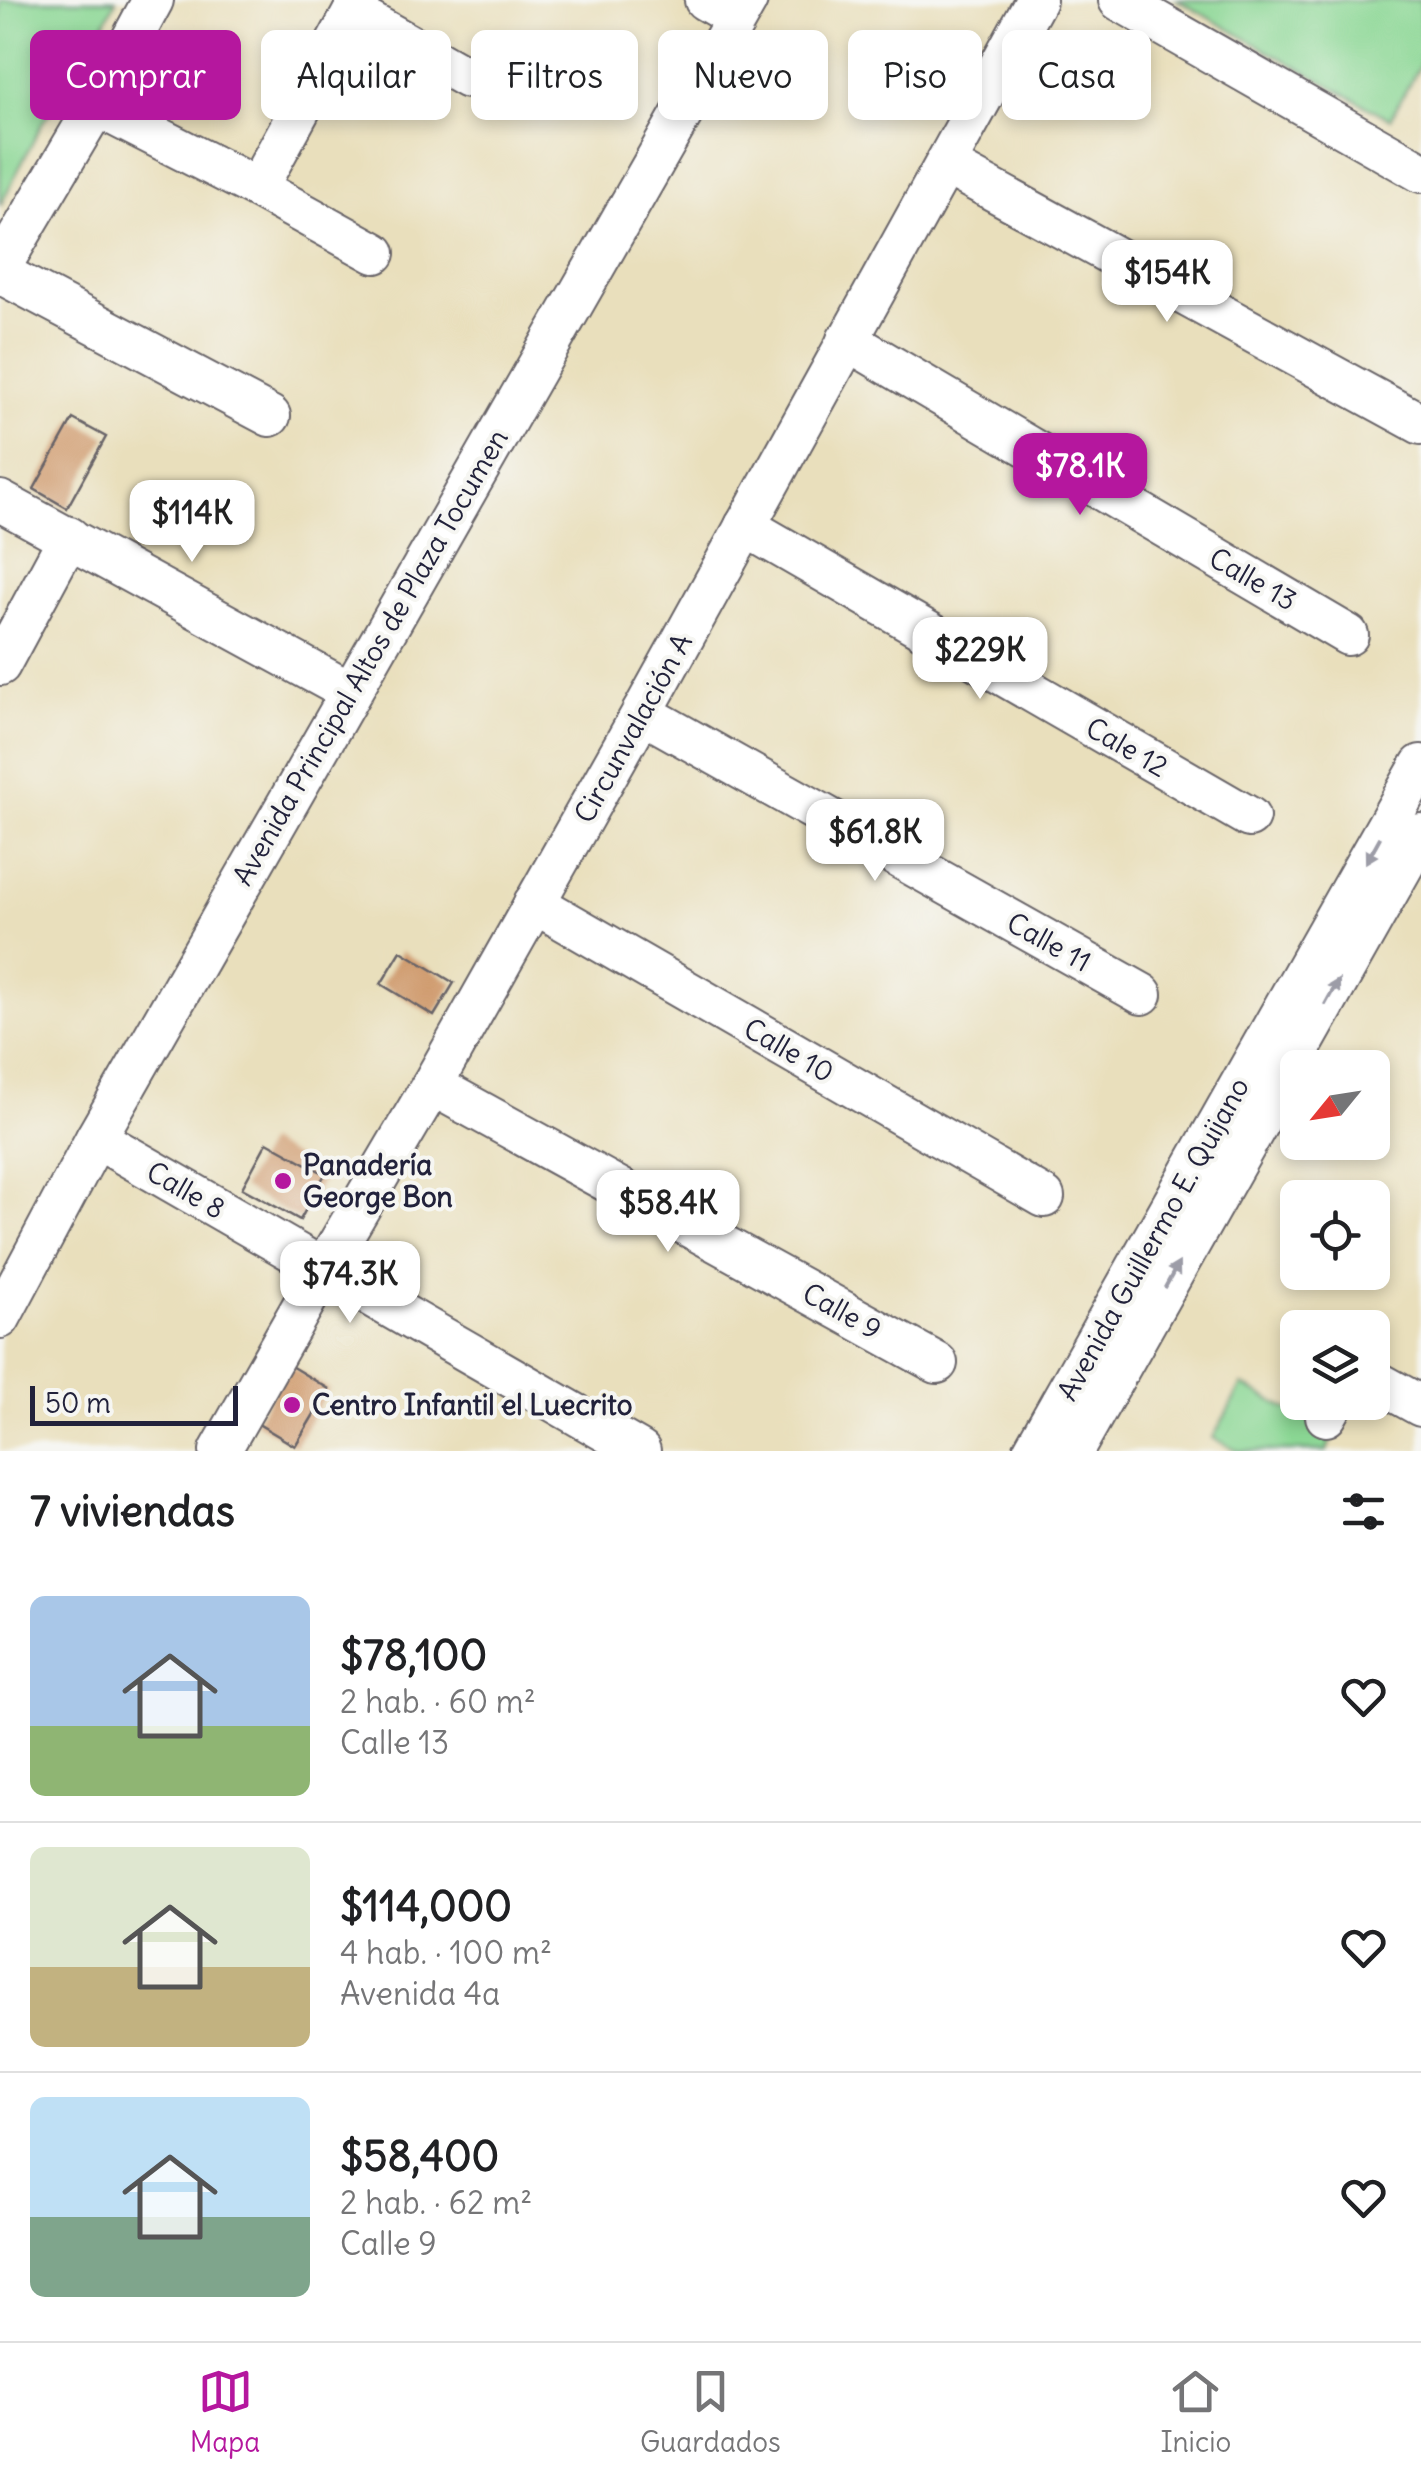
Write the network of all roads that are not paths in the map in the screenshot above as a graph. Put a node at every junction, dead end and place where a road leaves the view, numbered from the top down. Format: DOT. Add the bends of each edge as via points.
graph roads {
  1 [pos="153,0"];
  2 [pos="1036,0"];
  3 [pos="1119,0"];
  4 [pos="357,6"];
  5 [pos="730,6"];
  6 [pos="137,30"];
  7 [pos="468,78"];
  8 [pos="88,120"];
  9 [pos="124,120"];
  10 [pos="947,165"];
  11 [pos="1421,172"];
  12 [pos="258,188"];
  13 [pos="375,253"];
  14 [pos="0,270"];
  15 [pos="847,340"];
  16 [pos="270,416"];
  17 [pos="1421,424"];
  18 [pos="0,501"];
  19 [pos="745,526"];
  20 [pos="69,538"];
  21 [pos="1348,635"];
  22 [pos="0,665"];
  23 [pos="350,692"];
  24 [pos="642,713"];
  25 [pos="1421,765"];
  26 [pos="1249,818"];
  27 [pos="1421,834"];
  28 [pos="534,903"];
  29 [pos="1142,994"];
  30 [pos="432,1085"];
  31 [pos="96,1138"];
  32 [pos="1044,1197"];
  33 [pos="323,1270"];
  34 [pos="0,1318"];
  35 [pos="1122,1330"];
  36 [pos="937,1363"];
  37 [pos="1390,1389"];
  38 [pos="1421,1406"];
  39 [pos="220,1451"];
  40 [pos="640,1451"];
  41 [pos="1033,1451"];
  42 [pos="1073,1451"];
  1 -- 6 [label="street"];
  2 -- 10 [label="street, Circunvalación A"];
  3 -- 11 [label="street"];
  4 -- 7 [label="street"];
  4 -- 12 [label="street"];
  5 -- 23 [label="street, Avenida Principal Altos de Plaza Tocumen"];
  8 -- 14 [label="street"];
  9 -- 12 [label="street"];
  10 -- 15 [label="street, Circunvalación A"];
  10 -- 17 [label="street"];
  12 -- 13 [label="street"];
  14 -- 16 [label="street"];
  15 -- 19 [label="street, Circunvalación A"];
  15 -- 21 [label="street, Calle 13"];
  18 -- 20 [label="street"];
  19 -- 24 [label="street, Circunvalación A"];
  19 -- 26 [label="street, Cale 12"];
  20 -- 22 [label="street"];
  20 -- 23 [label="street"];
  23 -- 31 [label="street, Avenida Principal Altos de Plaza Tocumen"];
  24 -- 28 [label="street, Circunvalación A"];
  24 -- 29 [label="street, Calle 11"];
  25 -- 35 [label="street, Avenida Guillermo E. Quijano, one-way"];
  35 -- 27 [label="street, Avenida Guillermo E. Quijano, one-way"];
  28 -- 30 [label="street, Circunvalación A"];
  28 -- 32 [label="street, Calle 10"];
  30 -- 33 [label="street, Circunvalación A"];
  30 -- 36 [label="street, Calle 9"];
  31 -- 33 [label="street, Calle 8"];
  31 -- 34 [label="street, Avenida Principal Altos de Plaza Tocumen"];
  33 -- 39 [label="street, Circunvalación A"];
  33 -- 40 [label="street, Calle 8"];
  35 -- 41 [label="street, Avenida Guillermo E. Quijano"];
  35 -- 42 [label="street, Avenida Guillermo E. Quijano"];
  37 -- 38 [label="street"];
}
